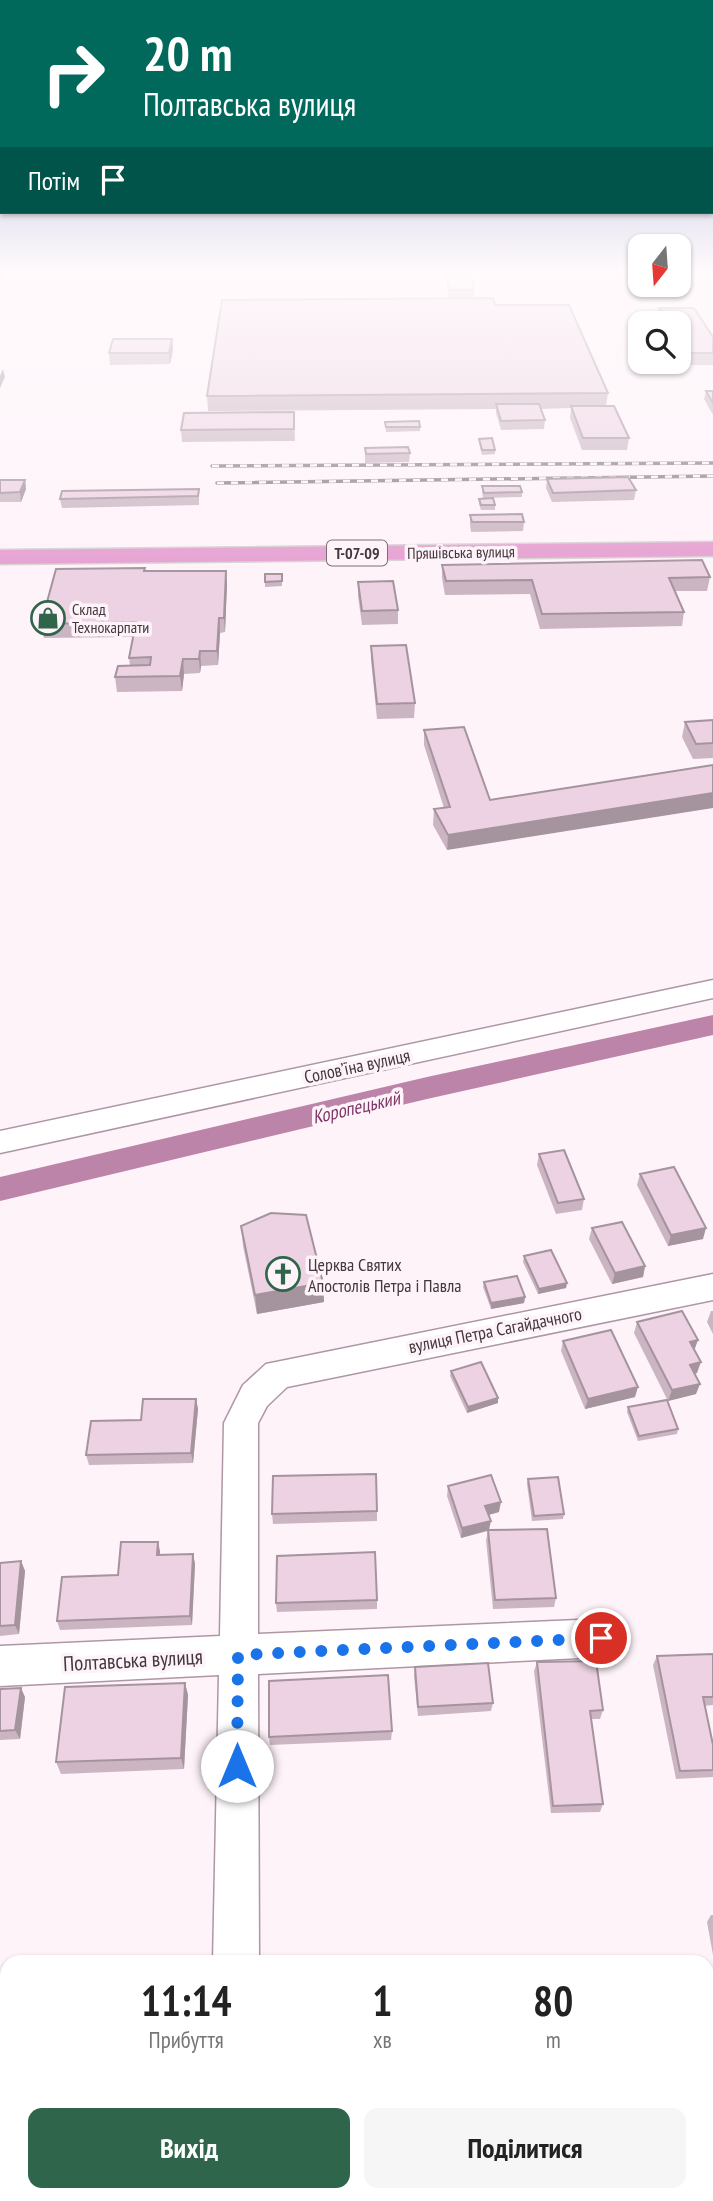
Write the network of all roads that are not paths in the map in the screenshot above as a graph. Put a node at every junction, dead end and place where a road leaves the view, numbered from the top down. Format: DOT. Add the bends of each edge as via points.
graph roads {
  1 [pos="713,550"];
  2 [pos="0,557"];
  3 [pos="713,989"];
  4 [pos="0,1142"];
  5 [pos="713,1287"];
  6 [pos="601,1638"];
  7 [pos="238,1655"];
  8 [pos="0,1666"];
  9 [pos="236,1955"];
  1 -- 2 [label="main road, Пряшівська вулиця / Т-07-09"];
  3 -- 4 [label="street, Соловʼїна вулиця"];
  5 -- 7 [label="street, вулиця Петра Сагайдачного" via="278,1374 260,1386 248,1401 241,1423"];
  6 -- 7 [label="street, Полтавська вулиця"];
  7 -- 8 [label="street, Полтавська вулиця"];
  7 -- 9 [label="street"];
}
